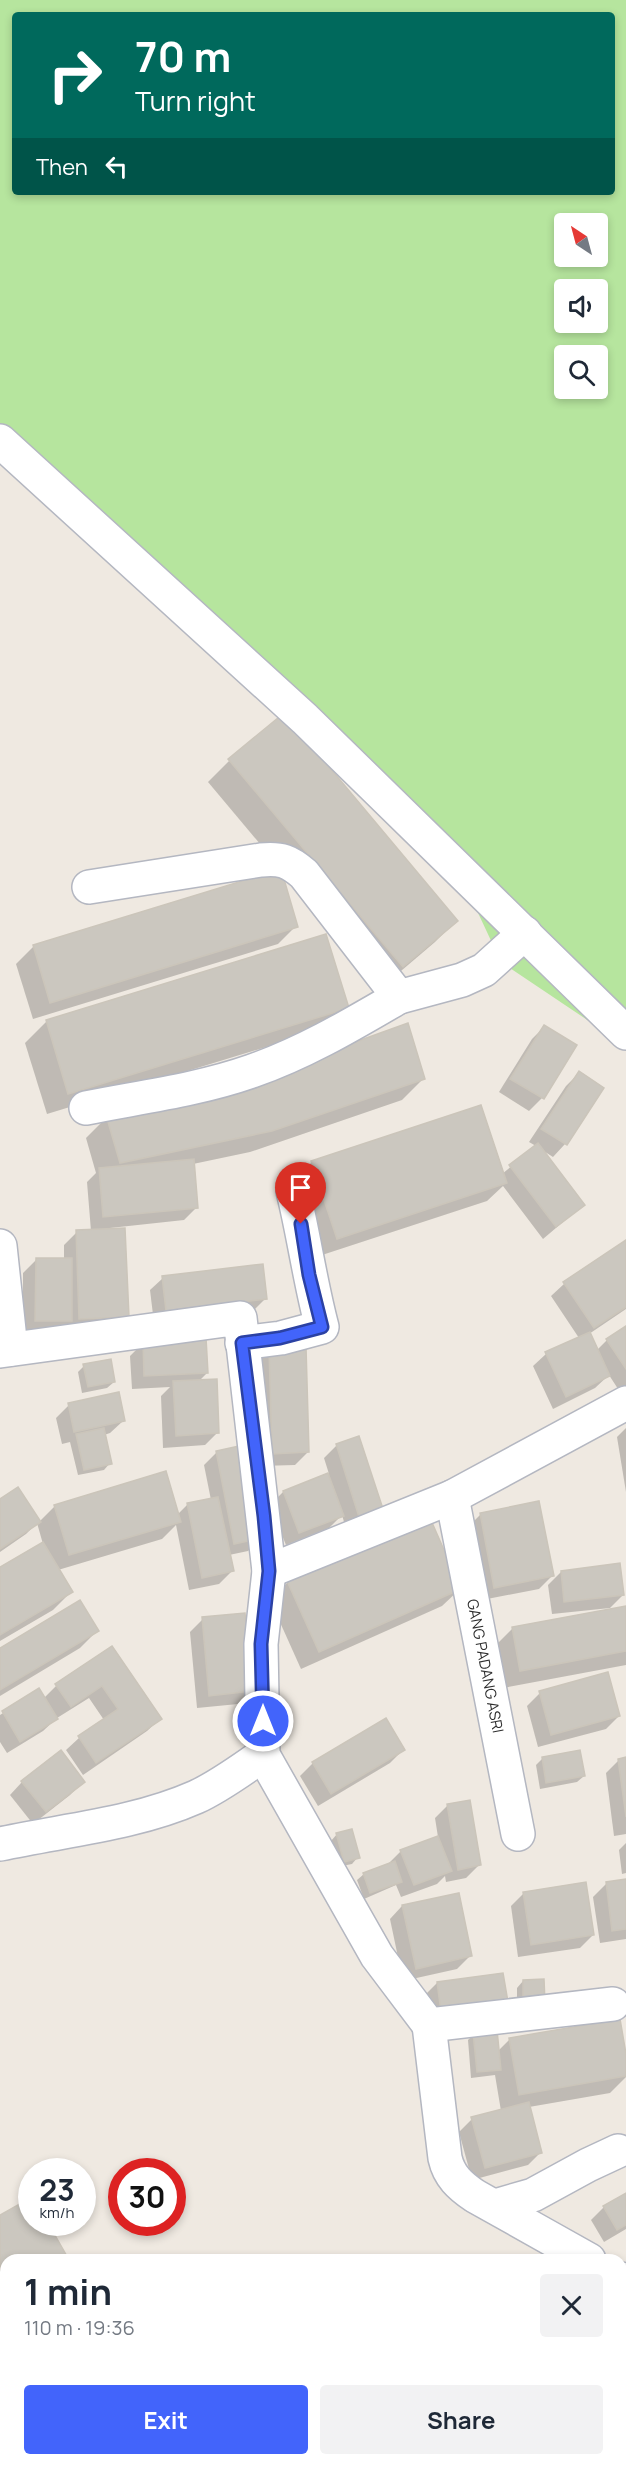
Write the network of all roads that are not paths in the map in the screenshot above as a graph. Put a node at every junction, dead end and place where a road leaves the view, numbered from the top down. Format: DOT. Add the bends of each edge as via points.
graph roads {
  1 [pos="0,441"];
  2 [pos="89,887"];
  3 [pos="525,933"];
  4 [pos="399,997"];
  5 [pos="626,1033"];
  6 [pos="86,1108"];
  7 [pos="293,1191"];
  8 [pos="0,1246"];
  9 [pos="242,1343"];
  10 [pos="6,1350"];
  11 [pos="626,1403"];
  12 [pos="452,1497"];
  13 [pos="269,1571"];
  14 [pos="262,1755"];
  15 [pos="518,1834"];
  16 [pos="0,1844"];
  17 [pos="613,2004"];
  18 [pos="429,2025"];
  19 [pos="618,2151"];
  20 [pos="495,2206"];
  21 [pos="579,2254"];
  1 -- 3 [label="street" via="305,719"];
  2 -- 4 [label="street" via="261,860 290,861"];
  3 -- 4 [label="street" via="484,970"];
  3 -- 5 [label="street"];
  4 -- 6 [label="street" via="343,1030 250,1072"];
  7 -- 9 [label="street" via="322,1327"];
  8 -- 10 [label="street"];
  9 -- 10 [label="street" via="240,1318"];
  9 -- 13 [label="street"];
  11 -- 12 [label="street"];
  12 -- 13 [label="street"];
  12 -- 15 [label="street, GANG PADANG ASRI"];
  13 -- 14 [label="street" via="261,1644"];
  14 -- 16 [label="street" via="222,1783 170,1807"];
  14 -- 18 [label="street" via="377,1956"];
  17 -- 18 [label="street"];
  18 -- 20 [label="street" via="447,2168 464,2188"];
  19 -- 20 [label="street" via="533,2195"];
  20 -- 21 [label="street"];
}
